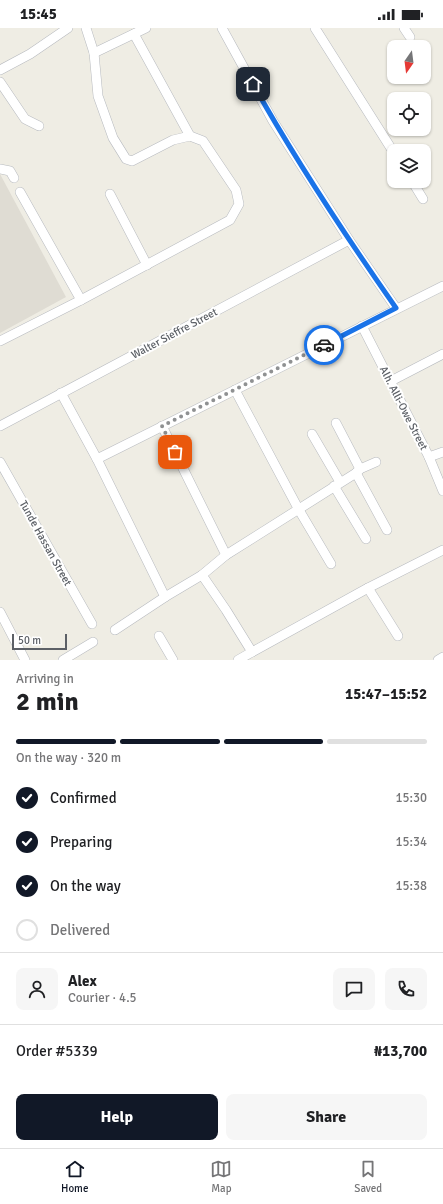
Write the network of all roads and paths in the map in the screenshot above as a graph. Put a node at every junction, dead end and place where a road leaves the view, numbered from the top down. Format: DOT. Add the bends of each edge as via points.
graph roads {
  1 [pos="68,28"];
  2 [pos="86,28"];
  3 [pos="146,28"];
  4 [pos="222,28"];
  5 [pos="316,28"];
  6 [pos="404,28"];
  7 [pos="134,34"];
  8 [pos="410,37"];
  9 [pos="94,53"];
  10 [pos="0,70"];
  11 [pos="0,82"];
  12 [pos="39,126"];
  13 [pos="190,136"];
  14 [pos="388,144"];
  15 [pos="0,168"];
  16 [pos="14,178"];
  17 [pos="416,188"];
  18 [pos="20,192"];
  19 [pos="110,194"];
  20 [pos="423,199"];
  21 [pos="349,240"];
  22 [pos="148,265"];
  23 [pos="443,286"];
  24 [pos="81,300"];
  25 [pos="396,308"];
  26 [pos="362,326"];
  27 [pos="0,341"];
  28 [pos="443,354"];
  29 [pos="391,381"];
  30 [pos="235,390"];
  31 [pos="60,394"];
  32 [pos="336,423"];
  33 [pos="0,426"];
  34 [pos="162,426"];
  35 [pos="312,434"];
  36 [pos="443,452"];
  37 [pos="429,457"];
  38 [pos="97,459"];
  39 [pos="0,462"];
  40 [pos="376,462"];
  41 [pos="358,471"];
  42 [pos="337,484"];
  43 [pos="443,491"];
  44 [pos="299,510"];
  45 [pos="387,530"];
  46 [pos="366,539"];
  47 [pos="443,550"];
  48 [pos="226,556"];
  49 [pos="331,564"];
  50 [pos="202,575"];
  51 [pos="368,588"];
  52 [pos="165,597"];
  53 [pos="0,612"];
  54 [pos="92,624"];
  55 [pos="115,630"];
  56 [pos="158,636"];
  57 [pos="398,636"];
  58 [pos="92,642"];
  59 [pos="252,652"];
  60 [pos="443,657"];
  61 [pos="23,659"];
  62 [pos="63,660"];
  63 [pos="173,660"];
  64 [pos="238,660"];
  65 [pos="438,660"];
  1 -- 10 [label="street" via="30,54"];
  2 -- 9 [label="street"];
  3 -- 7 [label="street"];
  4 -- 21 [label="street" via="273,121"];
  5 -- 14 [label="street"];
  6 -- 8 [label="street"];
  7 -- 9 [label="street"];
  7 -- 13 [label="street"];
  9 -- 13 [label="street" via="98,96 113,138 129,161 173,140"];
  11 -- 12 [label="street" via="26,118"];
  13 -- 22 [label="street" via="203,141 215,156 236,190 239,204 230,220"];
  15 -- 16 [label="street" via="10,171"];
  17 -- 20 [label="street"];
  18 -- 24 [label="street"];
  19 -- 22 [label="street"];
  21 -- 25 [label="street"];
  21 -- 31 [label="street, Walter Sieffre Street"];
  22 -- 24 [label="street"];
  23 -- 25 [label="street"];
  24 -- 27 [label="street"];
  25 -- 26 [label="street"];
  26 -- 29 [label="street, Alh. Alli-Owe Street"];
  26 -- 30 [label="street"];
  28 -- 29 [label="street"];
  29 -- 37 [label="street, Alh. Alli-Owe Street"];
  30 -- 34 [label="street"];
  30 -- 44 [label="street"];
  31 -- 33 [label="street, Walter Sieffre Street"];
  31 -- 38 [label="street"];
  32 -- 41 [label="street"];
  34 -- 38 [label="street"];
  34 -- 48 [label="street"];
  35 -- 42 [label="street"];
  36 -- 37 [label="street"];
  37 -- 43 [label="street, Alh. Alli-Owe Street"];
  38 -- 52 [label="street"];
  39 -- 54 [label="street, Tunde Hassan Street"];
  40 -- 41 [label="street"];
  41 -- 42 [label="street"];
  41 -- 45 [label="street"];
  42 -- 44 [label="street"];
  42 -- 46 [label="street"];
  44 -- 48 [label="street"];
  44 -- 49 [label="street"];
  47 -- 51 [label="street"];
  48 -- 50 [label="street"];
  50 -- 52 [label="street"];
  50 -- 59 [label="street"];
  51 -- 57 [label="street"];
  51 -- 59 [label="street"];
  52 -- 55 [label="street"];
  53 -- 61 [label="street"];
  56 -- 63 [label="street"];
  58 -- 62 [label="street"];
  59 -- 64 [label="street"];
  60 -- 65 [label="street"];
}
